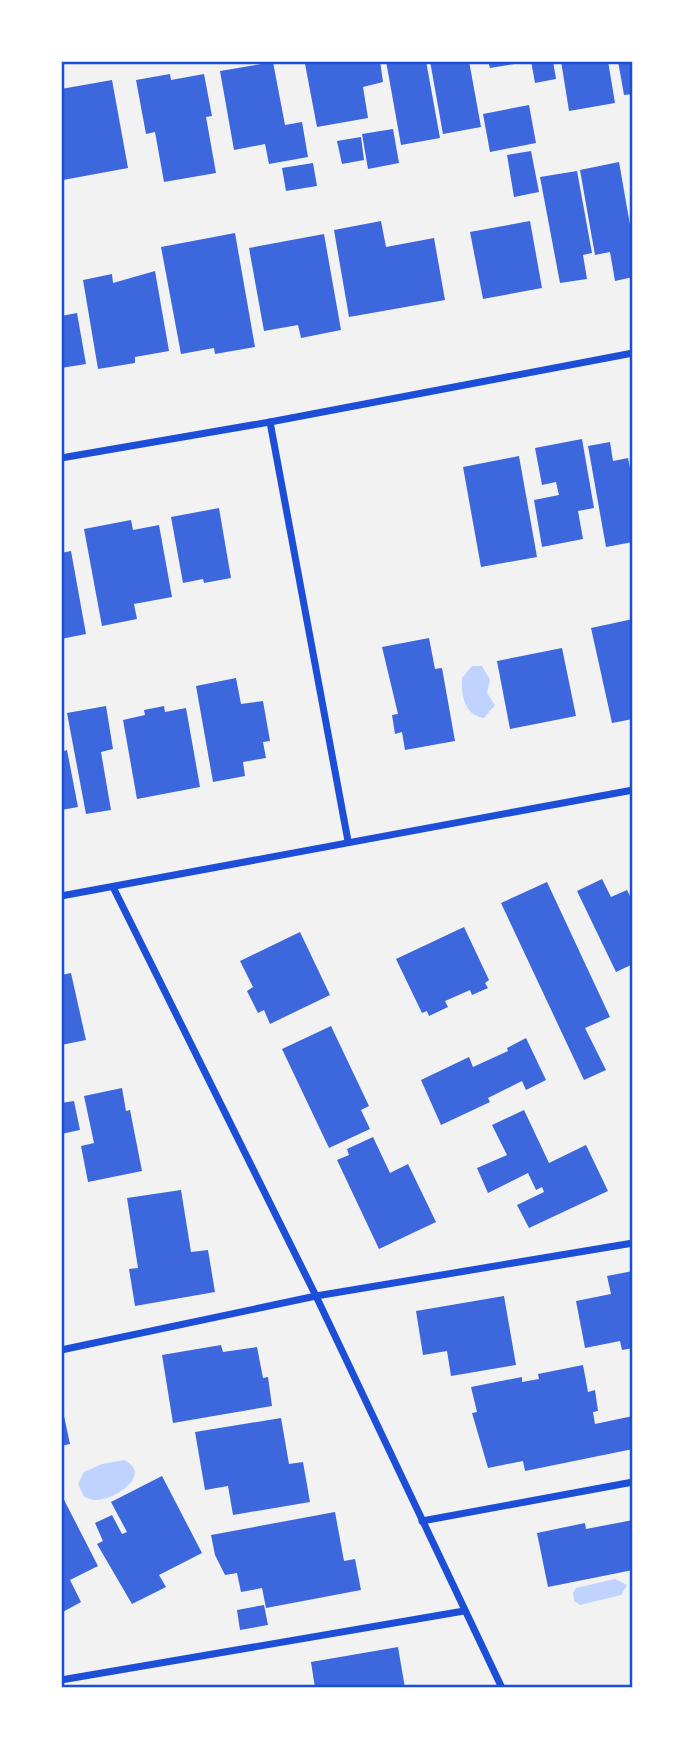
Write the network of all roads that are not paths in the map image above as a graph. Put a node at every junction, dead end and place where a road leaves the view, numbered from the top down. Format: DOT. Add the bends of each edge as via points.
graph roads {
  1 [pos="633,353"];
  2 [pos="270,422"];
  3 [pos="61,458"];
  4 [pos="633,790"];
  5 [pos="348,841"];
  6 [pos="113,887"];
  7 [pos="61,895"];
  8 [pos="633,1243"];
  9 [pos="316,1296"];
  10 [pos="61,1350"];
  11 [pos="633,1482"];
  12 [pos="422,1521"];
  13 [pos="464,1611"];
  14 [pos="61,1680"];
  15 [pos="502,1688"];
  1 -- 2 [label="street"];
  2 -- 3 [label="street"];
  2 -- 5 [label="street"];
  4 -- 5 [label="street"];
  5 -- 6 [label="street"];
  6 -- 7 [label="street"];
  6 -- 9 [label="street"];
  8 -- 9 [label="street"];
  9 -- 10 [label="street"];
  9 -- 12 [label="street"];
  11 -- 12 [label="street"];
  12 -- 13 [label="street"];
  13 -- 14 [label="street"];
  13 -- 15 [label="street"];
}
